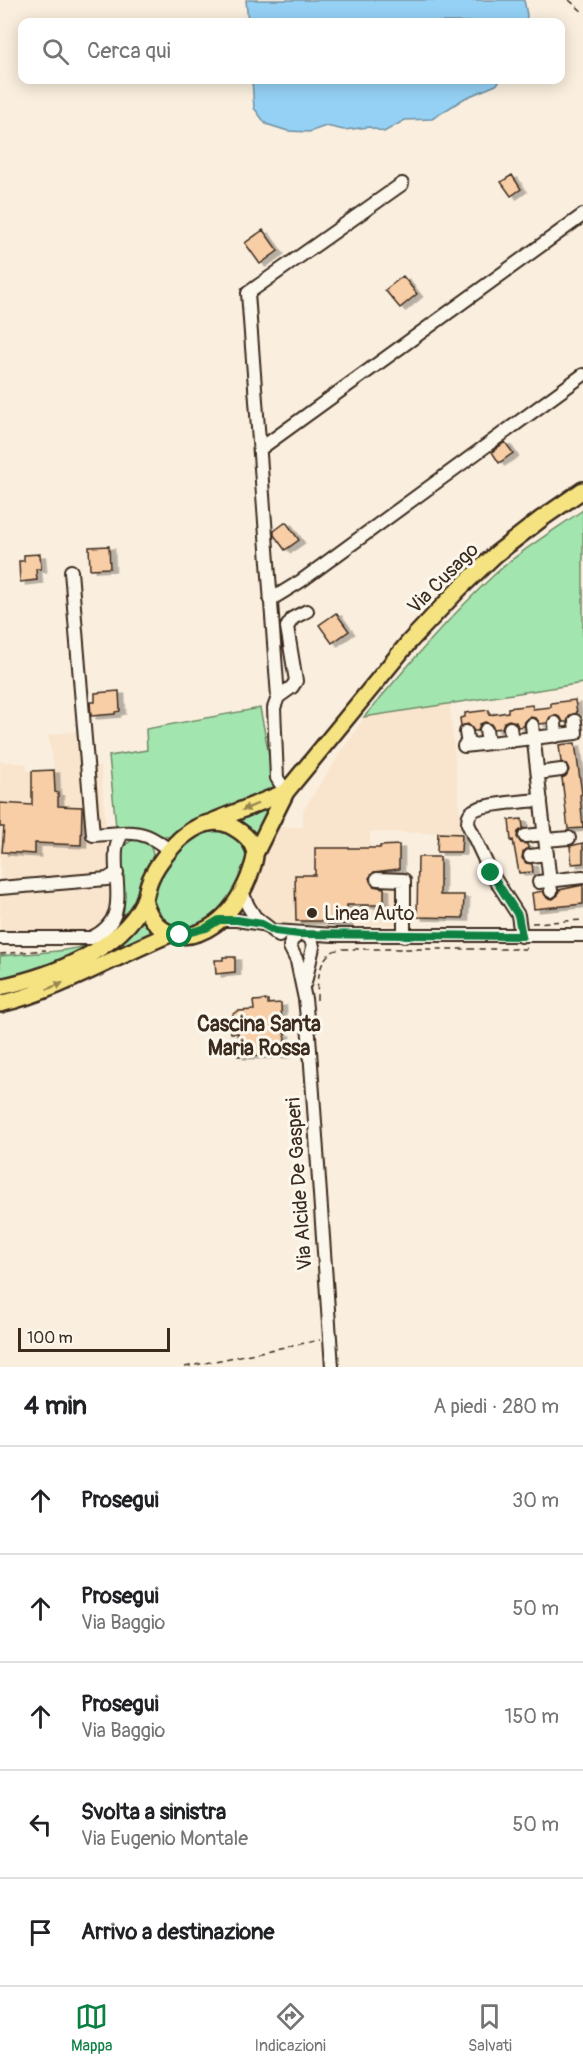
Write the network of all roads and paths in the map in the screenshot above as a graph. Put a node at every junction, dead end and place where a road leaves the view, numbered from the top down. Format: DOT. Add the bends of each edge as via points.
graph roads {
  1 [pos="569,0"];
  2 [pos="583,12"];
  3 [pos="402,184"];
  4 [pos="583,215"];
  5 [pos="583,375"];
  6 [pos="260,449"];
  7 [pos="583,490"];
  8 [pos="71,571"];
  9 [pos="270,600"];
  10 [pos="308,611"];
  11 [pos="278,697"];
  12 [pos="575,721"];
  13 [pos="486,730"];
  14 [pos="466,732"];
  15 [pos="533,732"];
  16 [pos="488,743"];
  17 [pos="561,770"];
  18 [pos="538,773"];
  19 [pos="286,792"];
  20 [pos="541,800"];
  21 [pos="214,821"];
  22 [pos="122,833"];
  23 [pos="525,836"];
  24 [pos="545,837"];
  25 [pos="569,838"];
  26 [pos="169,850"];
  27 [pos="255,854"];
  28 [pos="547,854"];
  29 [pos="530,856"];
  30 [pos="117,873"];
  31 [pos="377,879"];
  32 [pos="580,880"];
  33 [pos="0,888"];
  34 [pos="242,892"];
  35 [pos="144,900"];
  36 [pos="219,920"];
  37 [pos="583,920"];
  38 [pos="262,924"];
  39 [pos="275,931"];
  40 [pos="170,934"];
  41 [pos="301,934"];
  42 [pos="333,935"];
  43 [pos="583,935"];
  44 [pos="404,936"];
  45 [pos="526,936"];
  46 [pos="0,938"];
  47 [pos="291,949"];
  48 [pos="312,949"];
  49 [pos="0,987"];
  50 [pos="311,999"];
  51 [pos="0,1004"];
  52 [pos="330,1339"];
  53 [pos="185,1367"];
  54 [pos="332,1367"];
  1 -- 2 [label="path"];
  3 -- 6 [label="street" via="248,293"];
  4 -- 6 [label="street"];
  5 -- 9 [label="street"];
  6 -- 9 [label="street"];
  7 -- 19 [label="main road, Via Cusago" via="496,554 459,589 409,642"];
  8 -- 22 [label="street" via="93,835"];
  9 -- 11 [label="street"];
  10 -- 11 [label="street" via="293,618 287,627 296,681"];
  11 -- 19 [label="street" via="274,708 277,778"];
  12 -- 15 [label="street" via="576,733 555,729"];
  13 -- 16 [label="street"];
  14 -- 16 [label="street" via="466,746"];
  15 -- 16 [label="street" via="511,734"];
  15 -- 18 [label="street"];
  17 -- 18 [label="street"];
  18 -- 20 [label="street"];
  19 -- 21 [label="main road, one-way"];
  19 -- 27 [label="main road, Via Cusago"];
  20 -- 24 [label="street"];
  20 -- 45 [label="street" via="475,808 468,824"];
  21 -- 26 [label="main road" via="188,833"];
  21 -- 27 [label="main road" via="242,833"];
  22 -- 26 [label="street" via="153,837"];
  22 -- 30 [label="street" via="116,849"];
  23 -- 24 [label="street"];
  24 -- 25 [label="street"];
  24 -- 28 [label="street"];
  26 -- 35 [label="main road" via="153,874"];
  27 -- 34 [label="main road"];
  28 -- 29 [label="street"];
  28 -- 32 [label="street" via="545,885"];
  30 -- 33 [label="street" via="107,879"];
  30 -- 46 [label="street" via="118,906 98,935"];
  31 -- 44 [label="street" via="404,880"];
  34 -- 36 [label="main road"];
  34 -- 38 [label="street"];
  35 -- 40 [label="main road" via="154,924"];
  35 -- 49 [label="main road" via="126,926 99,951 29,981"];
  36 -- 38 [label="street"];
  36 -- 40 [label="main road" via="193,933"];
  37 -- 45 [label="path" via="530,923"];
  38 -- 39 [label="street"];
  39 -- 41 [label="street"];
  39 -- 47 [label="street"];
  51 -- 40 [label="main road, one-way" via="23,999"];
  41 -- 42 [label="street"];
  41 -- 47 [label="street" via="291,940"];
  41 -- 48 [label="street" via="312,940"];
  42 -- 44 [label="street"];
  42 -- 48 [label="street"];
  43 -- 45 [label="street"];
  44 -- 45 [label="street"];
  45 -- 50 [label="path" via="530,941 525,949 332,952 325,959"];
  47 -- 48 [label="street" via="301,957"];
  47 -- 50 [label="street, Via Alcide De Gasperi"];
  48 -- 50 [label="street, Via Alcide De Gasperi" via="307,969"];
  50 -- 52 [label="street, Via Alcide De Gasperi"];
  52 -- 53 [label="path"];
  52 -- 54 [label="street, Via Alcide De Gasperi"];
}
